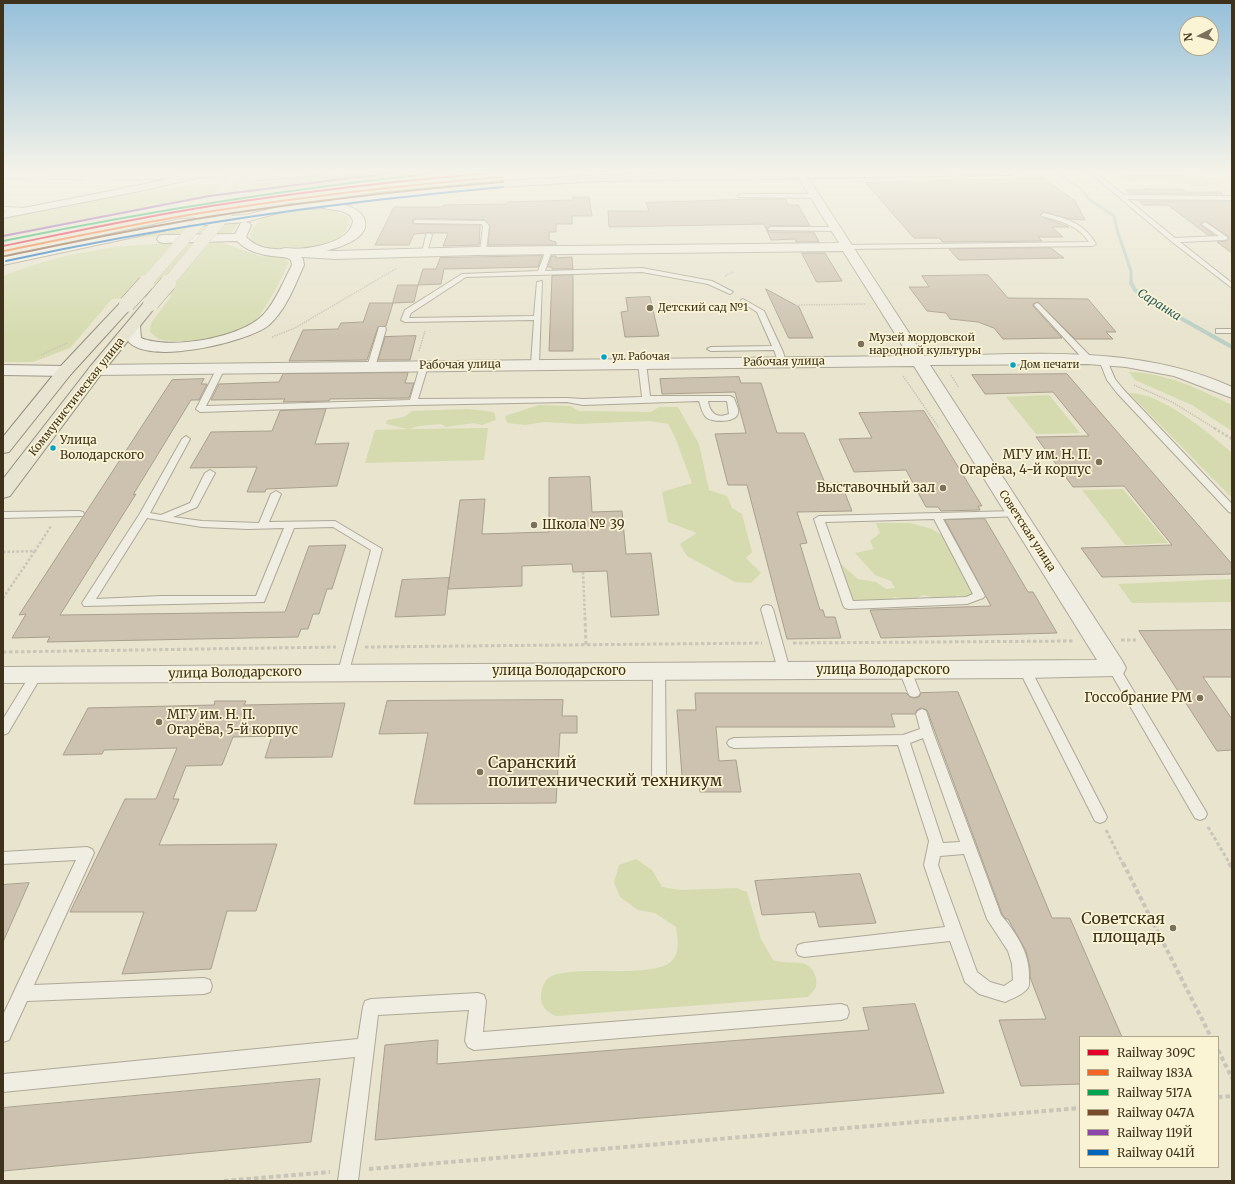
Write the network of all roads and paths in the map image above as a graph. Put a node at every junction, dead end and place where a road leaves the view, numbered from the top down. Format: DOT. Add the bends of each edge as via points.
graph roads {
  1 [pos="156,227"];
  2 [pos="194,227"];
  3 [pos="214,227"];
  4 [pos="244,227"];
  5 [pos="358,227"];
  6 [pos="486,227"];
  7 [pos="1079,227"];
  8 [pos="1158,227"];
  9 [pos="1210,227"];
  10 [pos="834,228"];
  11 [pos="771,229"];
  12 [pos="429,236"];
  13 [pos="240,238"];
  14 [pos="346,240"];
  15 [pos="1173,240"];
  16 [pos="846,247"];
  17 [pos="483,250"];
  18 [pos="549,250"];
  19 [pos="281,252"];
  20 [pos="424,252"];
  21 [pos="368,254"];
  22 [pos="3,261"];
  23 [pos="3,267"];
  24 [pos="541,273"];
  25 [pos="540,282"];
  26 [pos="1232,286"];
  27 [pos="730,292"];
  28 [pos="743,301"];
  29 [pos="865,304"];
  30 [pos="1037,305"];
  31 [pos="760,311"];
  32 [pos="538,318"];
  33 [pos="428,320"];
  34 [pos="133,326"];
  35 [pos="382,329"];
  36 [pos="1219,331"];
  37 [pos="1232,331"];
  38 [pos="266,339"];
  39 [pos="711,349"];
  40 [pos="779,355"];
  41 [pos="1088,359"];
  42 [pos="1103,360"];
  43 [pos="918,361"];
  44 [pos="421,362"];
  45 [pos="642,363"];
  46 [pos="535,364"];
  47 [pos="371,366"];
  48 [pos="221,368"];
  49 [pos="3,370"];
  50 [pos="96,370"];
  51 [pos="65,371"];
  52 [pos="1111,380"];
  53 [pos="1232,394"];
  54 [pos="646,398"];
  55 [pos="703,398"];
  56 [pos="413,402"];
  57 [pos="186,439"];
  58 [pos="1232,439"];
  59 [pos="3,448"];
  60 [pos="210,473"];
  61 [pos="3,492"];
  62 [pos="276,494"];
  63 [pos="1232,510"];
  64 [pos="79,514"];
  65 [pos="1016,514"];
  66 [pos="3,515"];
  67 [pos="144,515"];
  68 [pos="937,516"];
  69 [pos="158,519"];
  70 [pos="263,525"];
  71 [pos="290,525"];
  72 [pos="46,532"];
  73 [pos="34,551"];
  74 [pos="3,552"];
  75 [pos="583,572"];
  76 [pos="3,598"];
  77 [pos="768,609"];
  78 [pos="1136,640"];
  79 [pos="1097,641"];
  80 [pos="776,643"];
  81 [pos="586,645"];
  82 [pos="351,647"];
  83 [pos="3,652"];
  84 [pos="1114,668"];
  85 [pos="659,670"];
  86 [pos="784,670"];
  87 [pos="905,670"];
  88 [pos="1025,670"];
  89 [pos="344,672"];
  90 [pos="36,675"];
  91 [pos="3,676"];
  92 [pos="914,693"];
  93 [pos="922,714"];
  94 [pos="3,730"];
  95 [pos="927,732"];
  96 [pos="903,740"];
  97 [pos="734,743"];
  98 [pos="659,775"];
  99 [pos="1200,814"];
  100 [pos="1100,817"];
  101 [pos="968,848"];
  102 [pos="934,850"];
  103 [pos="3,858"];
  104 [pos="1232,868"];
  105 [pos="955,933"];
  106 [pos="804,950"];
  107 [pos="204,986"];
  108 [pos="22,993"];
  109 [pos="841,1012"];
  110 [pos="3,1034"];
  111 [pos="1210,1036"];
  112 [pos="364,1047"];
  113 [pos="1219,1052"];
  114 [pos="1232,1078"];
  115 [pos="3,1083"];
  116 [pos="1232,1096"];
  117 [pos="1219,1097"];
  118 [pos="1079,1108"];
  119 [pos="348,1176"];
  120 [pos="224,1181"];
  1 -- 22 [label="street"];
  2 -- 51 [label="main road, Коммунистическая улица, bridge"];
  3 -- 34 [label="main road, Коммунистическая улица, bridge"];
  4 -- 13 [label="street"];
  5 -- 14 [label="street"];
  6 -- 17 [label="lane"];
  7 -- 16 [label="lane" via="1088,234 1092,244"];
  8 -- 15 [label="lane"];
  9 -- 15 [label="lane" via="1225,238"];
  10 -- 11 [label="lane"];
  10 -- 16 [label="street, Советская улица"];
  12 -- 20 [label="lane"];
  13 -- 19 [label="street" via="252,248"];
  13 -- 23 [label="street" via="115,243 62,252"];
  14 -- 19 [label="street" via="324,248"];
  14 -- 21 [label="street" via="348,250"];
  15 -- 26 [label="lane"];
  16 -- 18 [label="street"];
  16 -- 43 [label="street, Советская улица"];
  17 -- 18 [label="street"];
  17 -- 20 [label="street"];
  18 -- 24 [label="lane"];
  19 -- 21 [label="street"];
  19 -- 34 [label="street" via="292,255 297,259 298,265 272,314 253,329 220,341 166,347 143,344 136,340"];
  20 -- 21 [label="street"];
  20 -- 38 [label="path" via="296,328"];
  24 -- 27 [label="lane" via="642,270 710,282"];
  24 -- 33 [label="lane" via="464,275 408,312 404,320"];
  25 -- 32 [label="lane"];
  28 -- 31 [label="lane"];
  29 -- 31 [label="path" via="801,305"];
  30 -- 41 [label="lane"];
  31 -- 40 [label="lane"];
  32 -- 33 [label="lane"];
  32 -- 46 [label="lane"];
  33 -- 44 [label="path"];
  34 -- 50 [label="main road, Коммунистическая улица"];
  35 -- 47 [label="lane"];
  36 -- 37 [label="lane"];
  39 -- 40 [label="lane"];
  40 -- 43 [label="street, Рабочая улица"];
  40 -- 45 [label="street, Рабочая улица"];
  41 -- 42 [label="street, Рабочая улица"];
  41 -- 43 [label="street, Рабочая улица"];
  42 -- 52 [label="lane"];
  42 -- 53 [label="street, Рабочая улица" via="1134,362 1174,370"];
  43 -- 65 [label="street, Советская улица"];
  44 -- 46 [label="street, Рабочая улица"];
  44 -- 47 [label="street, Рабочая улица"];
  44 -- 56 [label="lane"];
  45 -- 46 [label="street, Рабочая улица"];
  45 -- 54 [label="lane"];
  47 -- 48 [label="street, Рабочая улица"];
  48 -- 50 [label="street, Рабочая улица"];
  48 -- 56 [label="lane" via="200,409"];
  49 -- 51 [label="street, Рабочая улица"];
  50 -- 51 [label="main road, Рабочая улица"];
  50 -- 61 [label="main road, Коммунистическая улица"];
  51 -- 59 [label="main road, Коммунистическая улица"];
  52 -- 58 [label="path" via="1147,390"];
  52 -- 63 [label="lane"];
  54 -- 55 [label="lane"];
  54 -- 56 [label="lane" via="583,402"];
  57 -- 67 [label="lane"];
  60 -- 69 [label="lane" via="194,505"];
  62 -- 70 [label="lane"];
  64 -- 66 [label="lane"];
  65 -- 68 [label="lane"];
  65 -- 79 [label="street, Советская улица"];
  67 -- 69 [label="lane"];
  67 -- 71 [label="lane" via="88,603 260,600"];
  68 -- 68 [label="lane" via="819,519 849,605 966,600 979,596"];
  69 -- 70 [label="lane" via="202,524"];
  70 -- 71 [label="lane"];
  71 -- 82 [label="lane" via="335,524 377,549"];
  72 -- 73 [label="path"];
  73 -- 74 [label="path"];
  73 -- 76 [label="path"];
  75 -- 81 [label="path"];
  77 -- 80 [label="lane"];
  78 -- 79 [label="path"];
  79 -- 80 [label="path"];
  79 -- 84 [label="street, Советская улица"];
  80 -- 81 [label="path"];
  80 -- 86 [label="lane"];
  81 -- 82 [label="path"];
  82 -- 83 [label="path"];
  82 -- 89 [label="lane"];
  84 -- 88 [label="street, улица Володарского"];
  84 -- 99 [label="lane"];
  85 -- 86 [label="street, улица Володарского"];
  85 -- 89 [label="street, улица Володарского"];
  85 -- 98 [label="lane"];
  86 -- 87 [label="street, улица Володарского"];
  87 -- 88 [label="street, улица Володарского"];
  87 -- 92 [label="lane"];
  88 -- 100 [label="lane"];
  89 -- 90 [label="street, улица Володарского"];
  90 -- 91 [label="street, улица Володарского"];
  90 -- 94 [label="lane"];
  93 -- 95 [label="lane"];
  95 -- 96 [label="lane"];
  95 -- 101 [label="lane"];
  96 -- 97 [label="lane"];
  96 -- 102 [label="lane" via="936,841"];
  99 -- 104 [label="path"];
  100 -- 111 [label="path"];
  101 -- 102 [label="lane"];
  101 -- 105 [label="lane" via="995,919 1012,940 1022,967 1021,984 1005,994 985,988 971,977"];
  102 -- 105 [label="lane" via="931,865"];
  103 -- 108 [label="lane" via="87,853"];
  105 -- 106 [label="lane"];
  107 -- 108 [label="lane"];
  108 -- 110 [label="lane"];
  109 -- 112 [label="lane" via="474,1042 478,1001 372,1007"];
  112 -- 115 [label="lane"];
  112 -- 119 [label="lane"];
  113 -- 114 [label="path"];
  116 -- 117 [label="path"];
  118 -- 119 [label="path"];
  119 -- 120 [label="path"];
}
